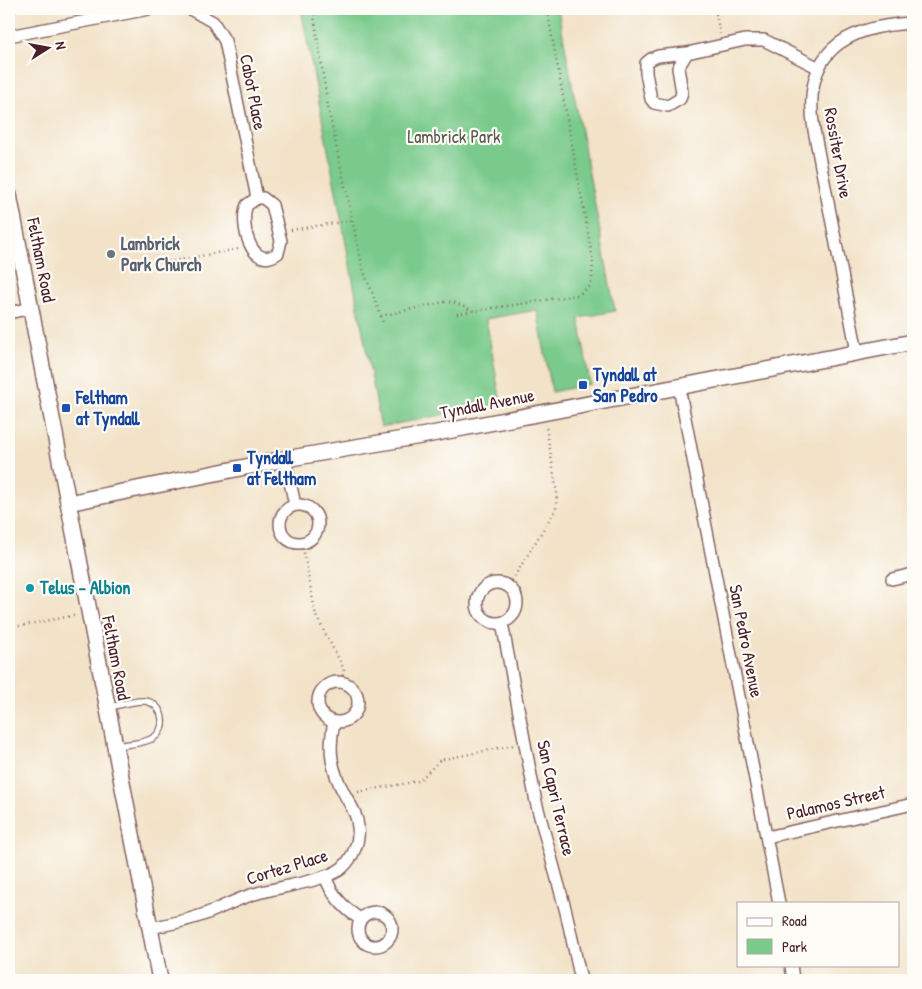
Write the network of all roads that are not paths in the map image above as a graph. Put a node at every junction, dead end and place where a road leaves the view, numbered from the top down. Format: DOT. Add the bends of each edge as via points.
graph roads {
  1 [pos="149,9"];
  2 [pos="190,9"];
  3 [pos="913,23"];
  4 [pos="9,36"];
  5 [pos="687,53"];
  6 [pos="819,68"];
  7 [pos="9,195"];
  8 [pos="257,198"];
  9 [pos="31,308"];
  10 [pos="9,313"];
  11 [pos="913,342"];
  12 [pos="857,352"];
  13 [pos="679,387"];
  14 [pos="285,459"];
  15 [pos="68,503"];
  16 [pos="295,505"];
  17 [pos="913,574"];
  18 [pos="892,579"];
  19 [pos="502,623"];
  20 [pos="106,708"];
  21 [pos="334,722"];
  22 [pos="114,746"];
  23 [pos="913,804"];
  24 [pos="767,837"];
  25 [pos="325,876"];
  26 [pos="779,902"];
  27 [pos="360,919"];
  28 [pos="150,928"];
  29 [pos="790,966"];
  30 [pos="160,980"];
  31 [pos="581,980"];
  32 [pos="793,980"];
  1 -- 4 [label="street"];
  2 -- 8 [label="street, Cabot Place" via="213,22 225,41"];
  3 -- 6 [label="street, Rossiter Drive" via="878,26 854,33 834,47"];
  5 -- 5 [label="street" via="658,56 646,63 654,104 668,106 680,99 678,68"];
  5 -- 6 [label="street" via="746,40 764,40"];
  6 -- 12 [label="street, Rossiter Drive" via="812,88 810,110"];
  7 -- 9 [label="street, Feltham Road"];
  8 -- 8 [label="street" via="245,210 251,247 259,257 272,257 281,247 280,232 272,205 263,198"];
  9 -- 10 [label="street"];
  9 -- 15 [label="street, Feltham Road"];
  11 -- 12 [label="street, Tyndall Avenue"];
  12 -- 13 [label="street, Tyndall Avenue"];
  13 -- 14 [label="street, Tyndall Avenue"];
  13 -- 24 [label="street, San Pedro Avenue"];
  14 -- 15 [label="street, Tyndall Avenue"];
  14 -- 16 [label="street"];
  15 -- 20 [label="street, Feltham Road"];
  16 -- 16 [label="street" via="308,507 317,517 314,536 302,543 286,538 280,528 281,516"];
  17 -- 18 [label="street"];
  19 -- 19 [label="street" via="483,618 477,606 484,587 496,582 509,585 518,603 513,616"];
  19 -- 31 [label="street, San Capri Terrace" via="536,802"];
  20 -- 22 [label="street, Feltham Road"];
  20 -- 22 [label="lane" via="145,701 156,706 162,718 161,730 152,739"];
  21 -- 21 [label="street" via="323,716 318,698 330,684 342,682 357,694 358,706 347,721"];
  21 -- 25 [label="street, Cortez Place" via="330,753 359,828 358,843 351,856 342,868"];
  22 -- 28 [label="street, Feltham Road"];
  23 -- 24 [label="street, Palamos Street"];
  24 -- 26 [label="street, San Pedro Avenue"];
  25 -- 27 [label="street" via="330,889"];
  25 -- 28 [label="street, Cortez Place" via="250,895 188,920"];
  28 -- 30 [label="street, Feltham Road"];
  29 -- 32 [label="street"];
}
